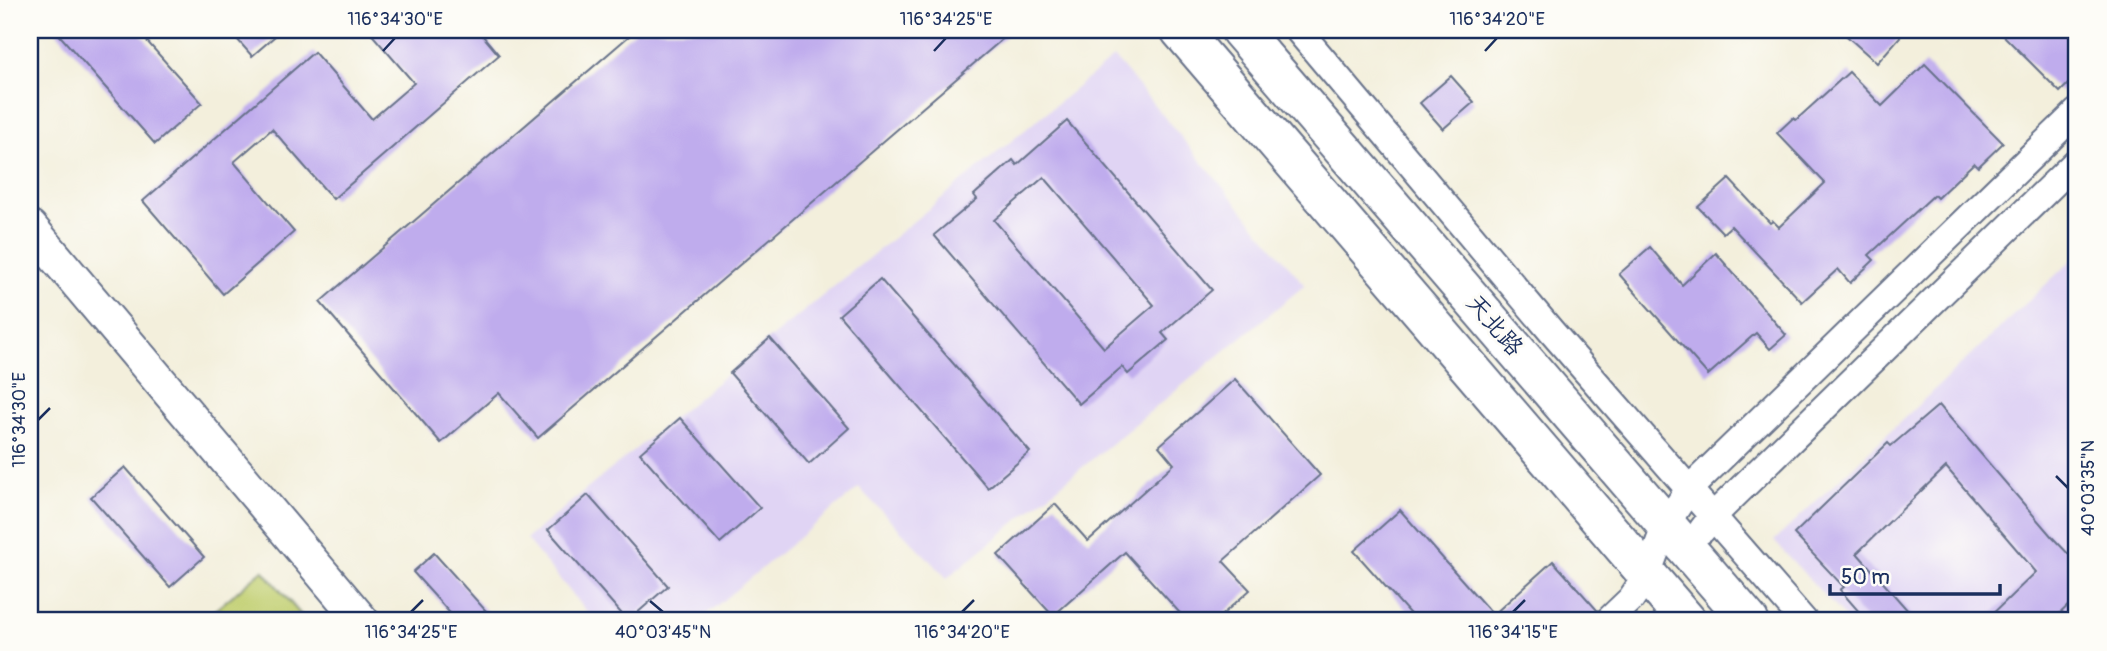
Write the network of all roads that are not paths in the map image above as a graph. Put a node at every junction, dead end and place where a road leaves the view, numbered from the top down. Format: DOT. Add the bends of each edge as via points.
graph roads {
  1 [pos="1180,30"];
  2 [pos="1241,30"];
  3 [pos="1298,30"];
  4 [pos="2077,112"];
  5 [pos="2077,161"];
  6 [pos="30,227"];
  7 [pos="1689,489"];
  8 [pos="1712,517"];
  9 [pos="1676,536"];
  10 [pos="1647,575"];
  11 [pos="362,621"];
  12 [pos="1608,621"];
  13 [pos="1687,621"];
  14 [pos="1749,621"];
  15 [pos="1804,621"];
  1 -- 10 [label="main road, 天北路"];
  2 -- 9 [label="main road, 天北路"];
  3 -- 7 [label="street"];
  4 -- 7 [label="street"];
  5 -- 8 [label="street"];
  6 -- 11 [label="street"];
  7 -- 8 [label="street"];
  7 -- 9 [label="street"];
  8 -- 9 [label="street"];
  8 -- 15 [label="street"];
  9 -- 10 [label="street"];
  9 -- 14 [label="main road, 天北路"];
  10 -- 12 [label="street"];
  10 -- 13 [label="main road, 天北路"];
}
